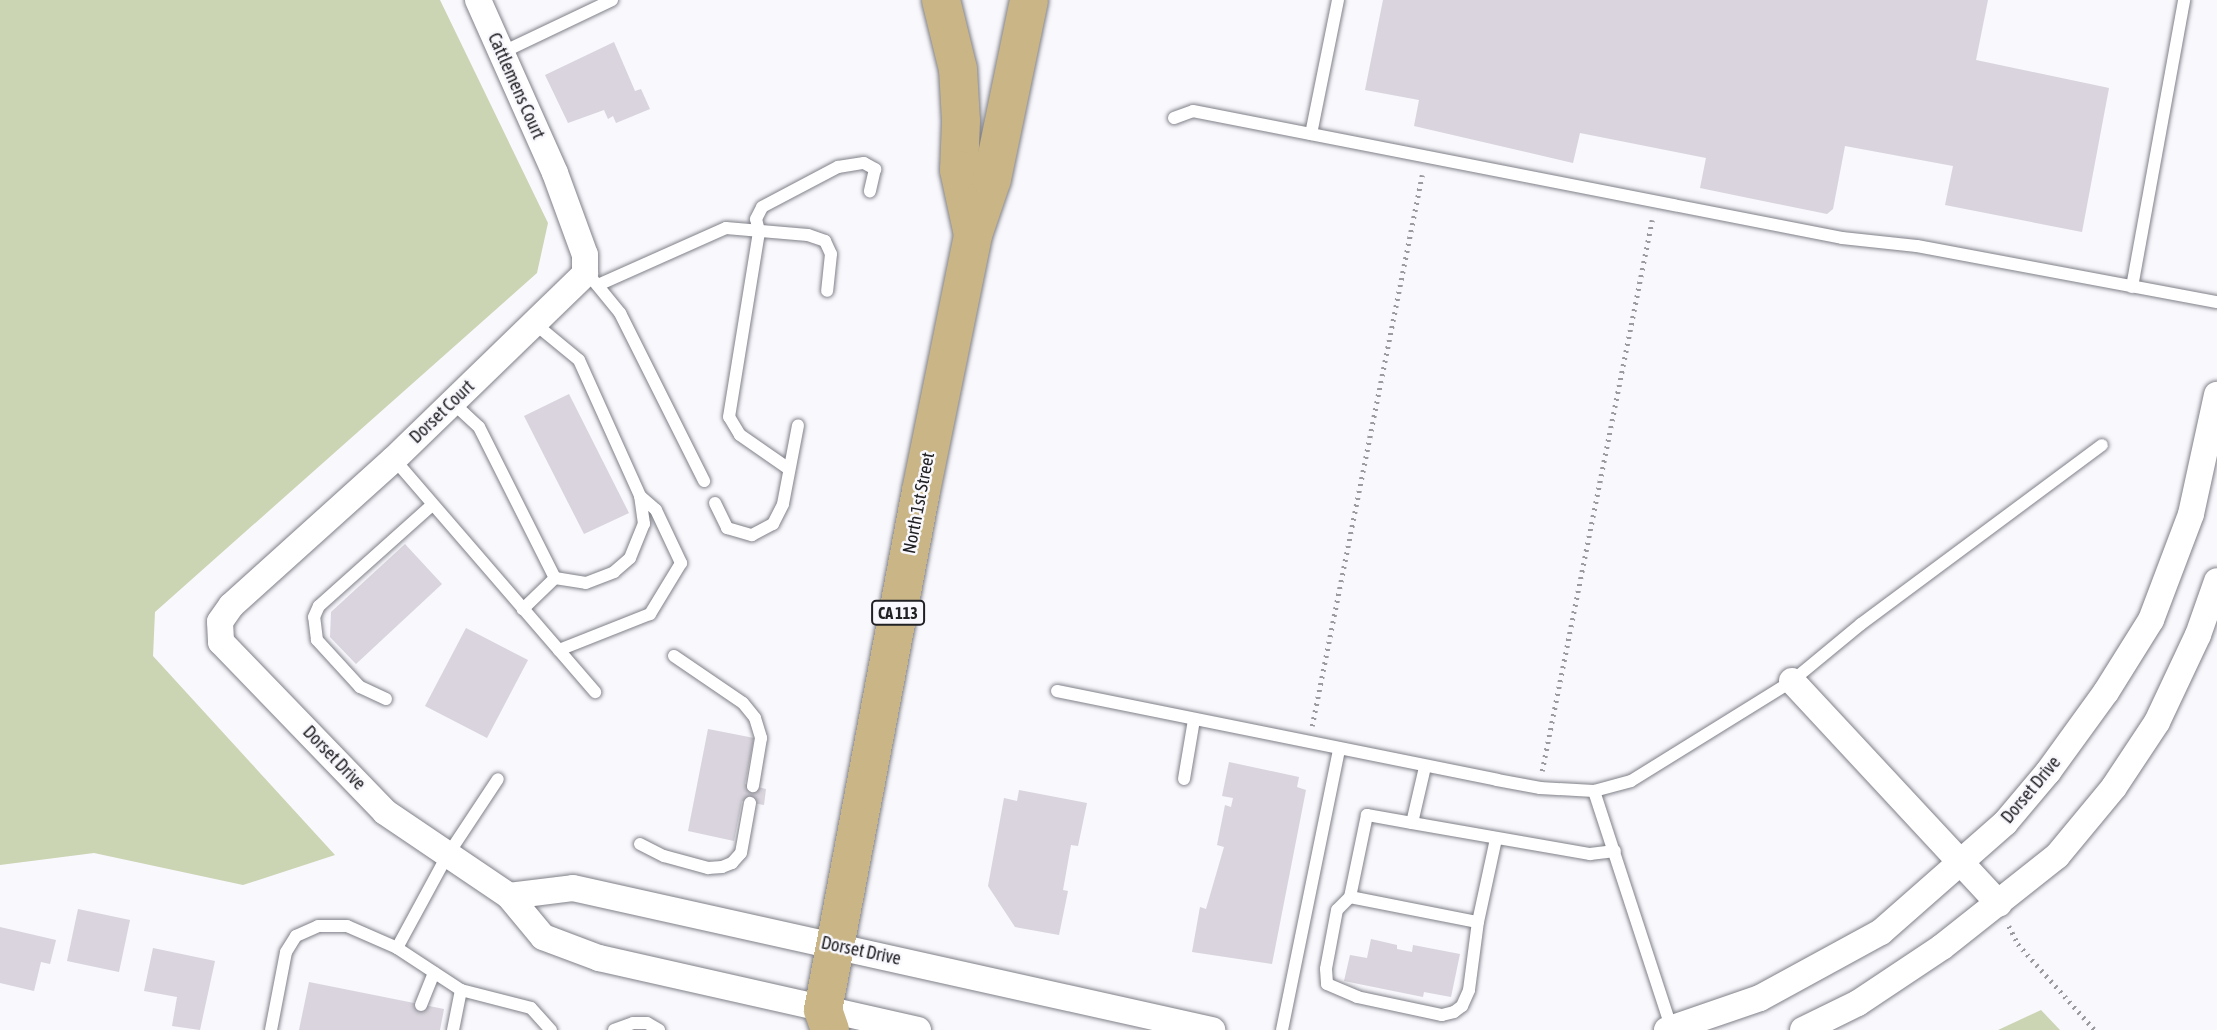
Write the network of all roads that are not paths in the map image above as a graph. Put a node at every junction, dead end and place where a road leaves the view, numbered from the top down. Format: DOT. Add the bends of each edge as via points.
graph roads {
  1 [pos="478,0"];
  2 [pos="612,0"];
  3 [pos="941,0"];
  4 [pos="1029,0"];
  5 [pos="1338,0"];
  6 [pos="2184,0"];
  7 [pos="501,53"];
  8 [pos="1174,118"];
  9 [pos="1311,134"];
  10 [pos="870,191"];
  11 [pos="759,231"];
  12 [pos="973,235"];
  13 [pos="591,279"];
  14 [pos="2132,287"];
  15 [pos="827,291"];
  16 [pos="2217,302"];
  17 [pos="534,323"];
  18 [pos="2217,395"];
  19 [pos="453,402"];
  20 [pos="798,425"];
  21 [pos="2102,445"];
  22 [pos="394,459"];
  23 [pos="789,469"];
  24 [pos="704,481"];
  25 [pos="640,496"];
  26 [pos="715,503"];
  27 [pos="432,505"];
  28 [pos="555,578"];
  29 [pos="2217,581"];
  30 [pos="523,608"];
  31 [pos="220,622"];
  32 [pos="559,650"];
  33 [pos="674,656"];
  34 [pos="1792,681"];
  35 [pos="1057,691"];
  36 [pos="595,692"];
  37 [pos="386,699"];
  38 [pos="1194,720"];
  39 [pos="1339,750"];
  40 [pos="1425,767"];
  41 [pos="498,779"];
  42 [pos="1184,779"];
  43 [pos="753,786"];
  44 [pos="1594,791"];
  45 [pos="750,803"];
  46 [pos="1412,823"];
  47 [pos="1496,839"];
  48 [pos="640,844"];
  49 [pos="1615,851"];
  50 [pos="447,856"];
  51 [pos="1962,863"];
  52 [pos="509,896"];
  53 [pos="1350,897"];
  54 [pos="1999,904"];
  55 [pos="1478,922"];
  56 [pos="834,945"];
  57 [pos="397,948"];
  58 [pos="434,972"];
  59 [pos="460,990"];
  60 [pos="421,1005"];
  61 [pos="819,1023"];
  62 [pos="1669,1029"];
  63 [pos="271,1030"];
  64 [pos="453,1030"];
  65 [pos="551,1030"];
  66 [pos="614,1030"];
  67 [pos="659,1030"];
  68 [pos="918,1030"];
  69 [pos="1212,1030"];
  70 [pos="1282,1030"];
  71 [pos="1803,1030"];
  1 -- 7 [label="street, Cattlemens Court"];
  2 -- 7 [label="lane"];
  3 -- 12 [label="main road, CA 113" via="958,69 959,170"];
  4 -- 12 [label="main road, North 1st Street / CA 113" via="992,179"];
  5 -- 9 [label="lane"];
  6 -- 14 [label="lane"];
  7 -- 13 [label="street, Cattlemens Court" via="555,173"];
  8 -- 9 [label="lane" via="1193,111"];
  9 -- 14 [label="lane" via="1842,238 1917,246"];
  10 -- 11 [label="lane" via="875,169 864,163 838,167 762,207 756,219"];
  11 -- 13 [label="lane" via="726,228"];
  11 -- 15 [label="lane" via="825,241 831,254"];
  11 -- 23 [label="lane" via="729,417 740,435"];
  12 -- 56 [label="main road, North 1st Street / CA 113"];
  13 -- 17 [label="street, Dorset Court"];
  13 -- 24 [label="lane" via="620,313"];
  14 -- 16 [label="lane"];
  17 -- 19 [label="street, Dorset Court"];
  17 -- 25 [label="lane" via="579,360"];
  18 -- 51 [label="street, Dorset Drive" via="2191,514 2151,621 2048,772 2005,823"];
  19 -- 22 [label="street, Dorset Court"];
  19 -- 28 [label="lane" via="479,427"];
  20 -- 23 [label="lane"];
  21 -- 34 [label="lane" via="1861,624"];
  22 -- 27 [label="lane"];
  22 -- 31 [label="street, Dorset Court" via="231,606"];
  23 -- 26 [label="lane" via="774,524 752,535 727,528"];
  25 -- 28 [label="lane" via="644,524 631,558 614,572 586,583"];
  25 -- 32 [label="lane" via="656,510 681,563 650,614"];
  27 -- 30 [label="lane"];
  27 -- 37 [label="lane" via="319,606 314,617 317,640 360,687"];
  28 -- 30 [label="lane"];
  29 -- 54 [label="street" via="2198,635 2157,722 2114,788 2057,856"];
  30 -- 32 [label="lane"];
  31 -- 50 [label="street, Dorset Drive" via="221,642 385,812"];
  32 -- 36 [label="lane"];
  33 -- 43 [label="lane" via="743,703 755,718 761,738"];
  34 -- 44 [label="lane" via="1632,781"];
  34 -- 51 [label="street"];
  35 -- 38 [label="lane"];
  38 -- 39 [label="lane"];
  38 -- 42 [label="lane"];
  39 -- 40 [label="lane"];
  39 -- 70 [label="lane"];
  40 -- 44 [label="lane" via="1540,788"];
  40 -- 46 [label="lane"];
  41 -- 50 [label="lane"];
  44 -- 49 [label="lane"];
  45 -- 48 [label="lane" via="741,853 722,867 708,868 664,856"];
  46 -- 47 [label="lane"];
  46 -- 53 [label="lane" via="1367,814"];
  47 -- 49 [label="lane" via="1590,854"];
  47 -- 55 [label="lane"];
  49 -- 62 [label="lane"];
  50 -- 52 [label="street, Dorset Drive"];
  50 -- 57 [label="lane"];
  51 -- 54 [label="street"];
  51 -- 62 [label="street, Dorset Drive" via="1881,932 1760,998"];
  52 -- 56 [label="street, Dorset Drive" via="573,888"];
  52 -- 61 [label="street, Dorset Drive" via="543,937"];
  53 -- 55 [label="lane"];
  53 -- 55 [label="lane" via="1337,910 1326,984 1357,997 1442,1015 1462,1006 1469,990"];
  54 -- 71 [label="street" via="1858,1003"];
  56 -- 61 [label="main road, North 1st Street / CA 113"];
  56 -- 69 [label="street, Dorset Drive"];
  57 -- 58 [label="lane"];
  57 -- 63 [label="lane" via="347,926 318,926 296,936 286,952"];
  58 -- 59 [label="lane"];
  58 -- 60 [label="lane"];
  59 -- 64 [label="lane"];
  59 -- 65 [label="lane" via="531,1008"];
  61 -- 68 [label="street, Dorset Drive"];
  66 -- 67 [label="lane" via="633,1023 647,1023"];
}
